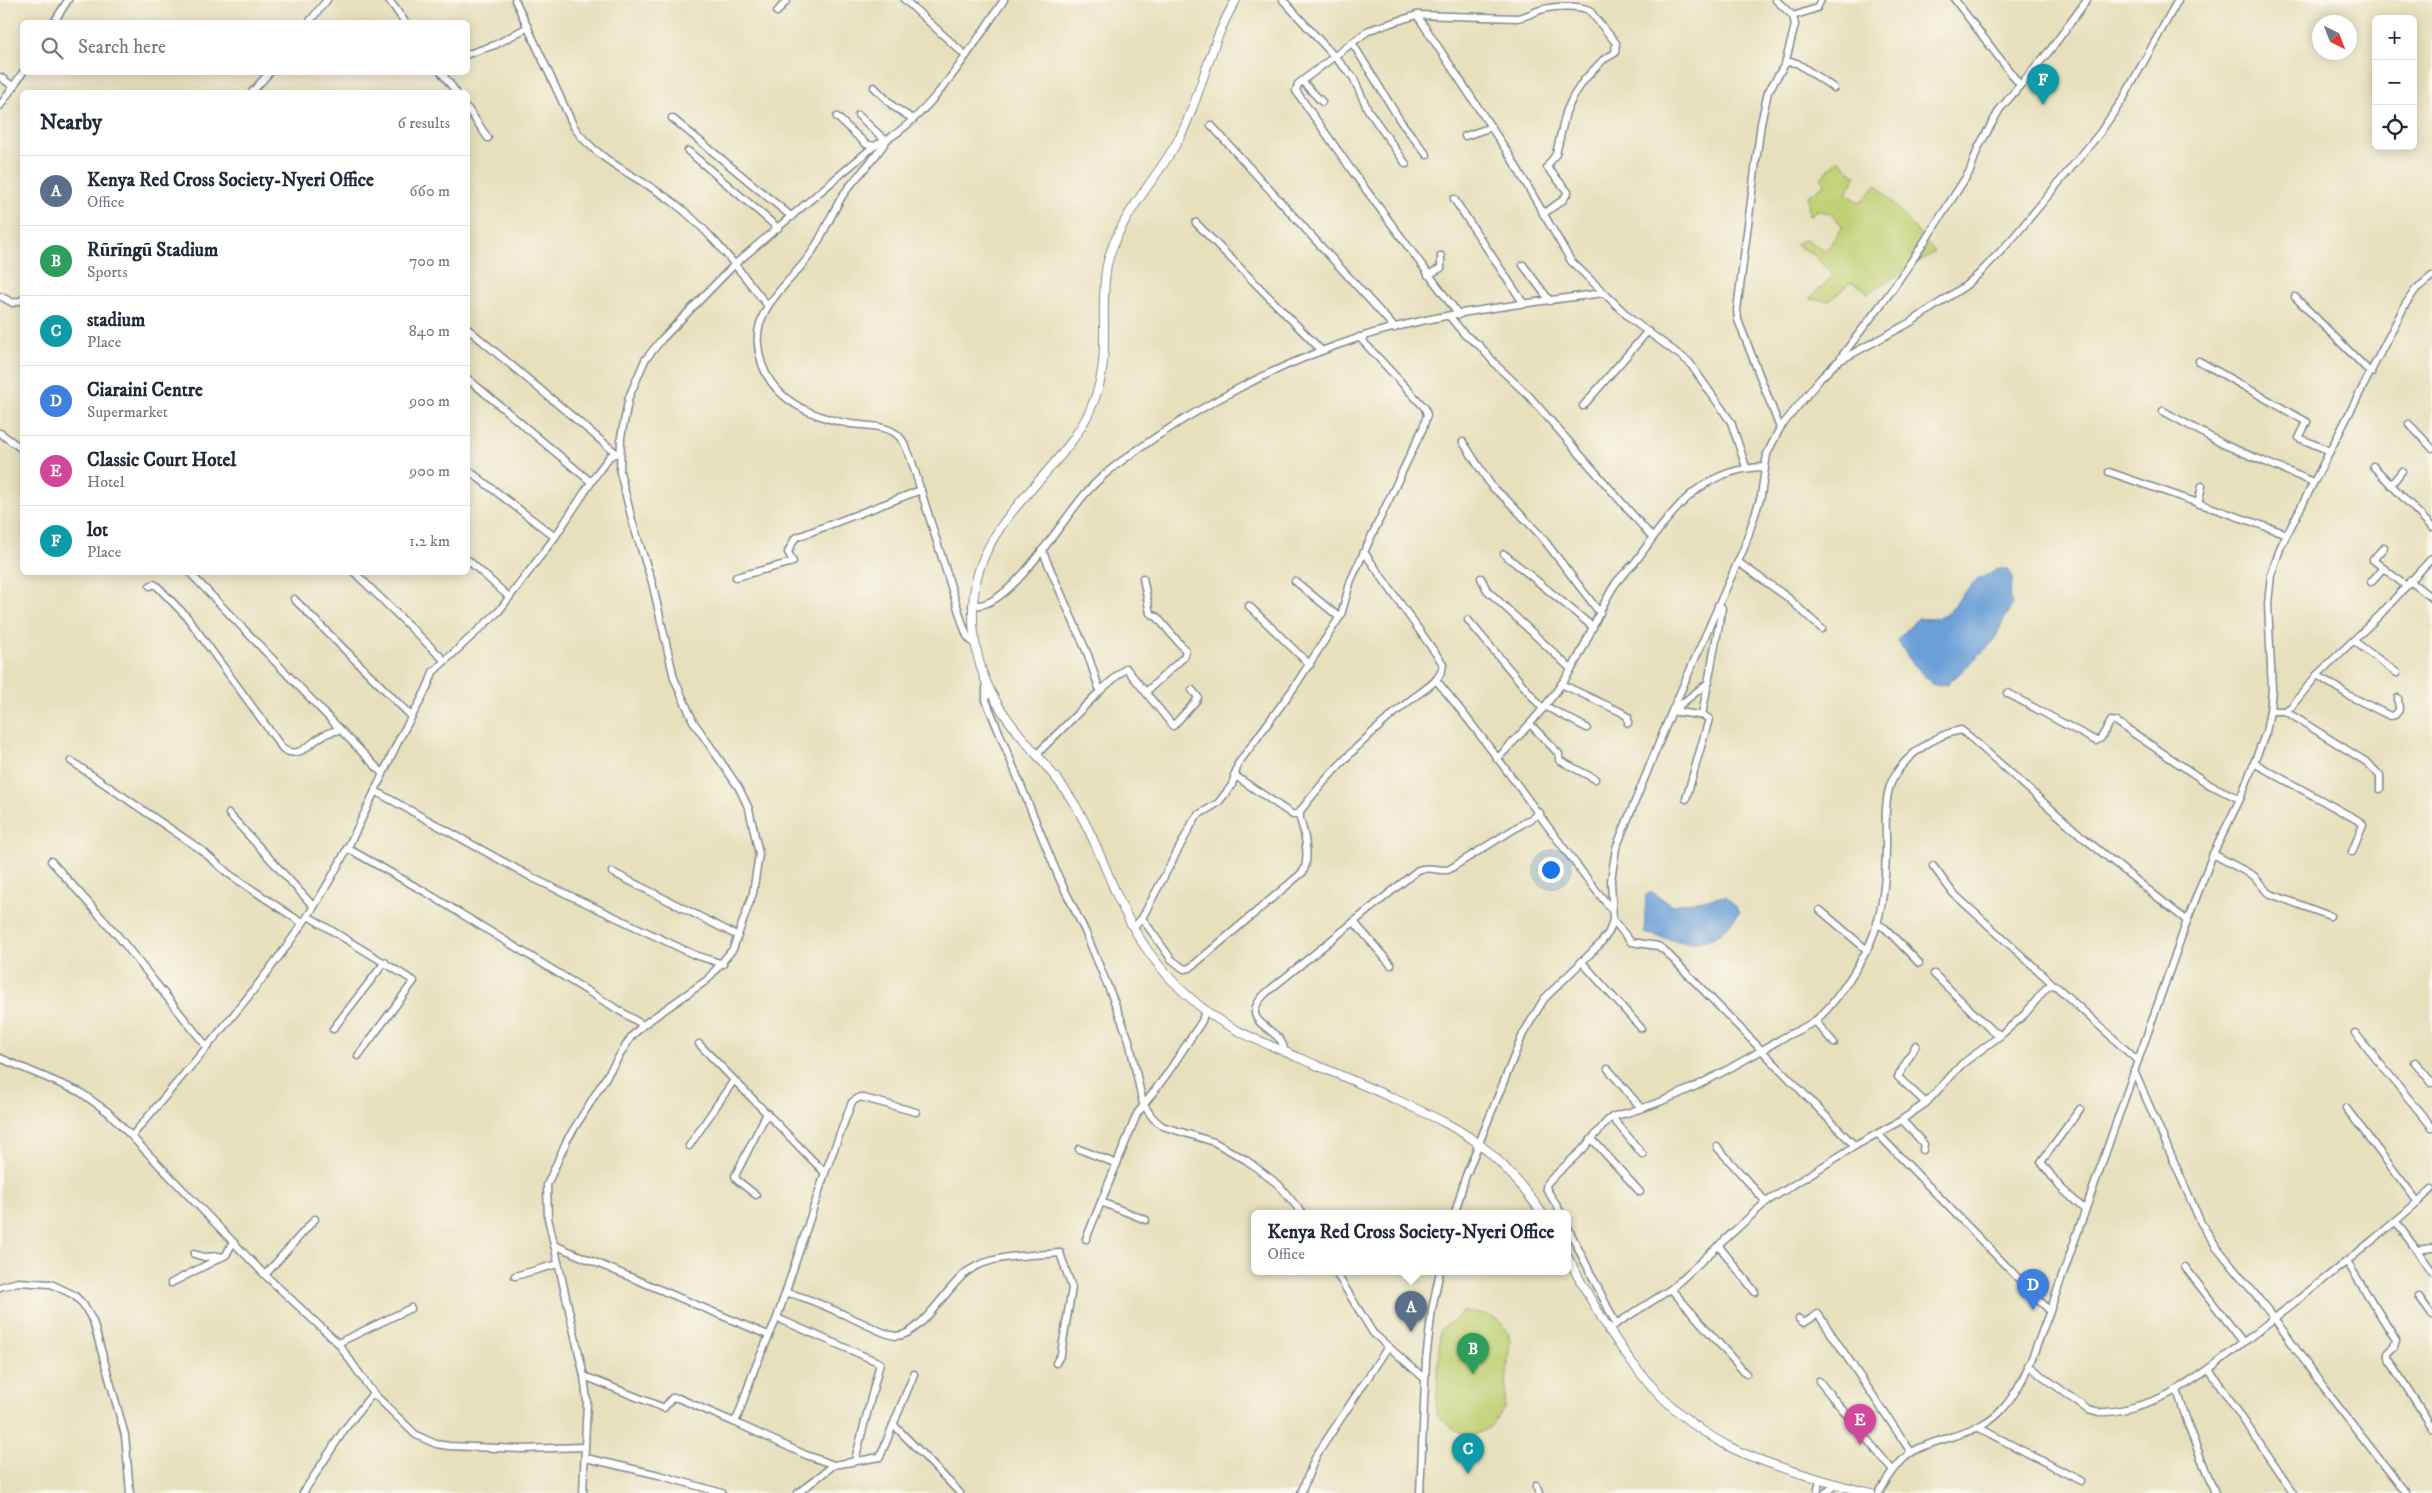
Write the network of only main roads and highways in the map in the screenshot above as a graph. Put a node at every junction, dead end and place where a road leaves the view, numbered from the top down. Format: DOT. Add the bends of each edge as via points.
graph roads {
  1 [pos="1236,0"];
  2 [pos="1540,1210"];
  3 [pos="1571,1263"];
  4 [pos="1871,1493"];
  1 -- 2 [label="main road" via="1216,40 1179,138 1115,240 1104,284 1103,364 1093,406 1067,450 993,538 978,576 972,606 976,646 986,683 1001,709 1080,812 1133,928 1155,961 1205,1010 1231,1029 1419,1110 1480,1144 1521,1185"];
  3 -- 4 [label="main road" via="1608,1331 1629,1361 1690,1423 1731,1448 1820,1481"];
}
